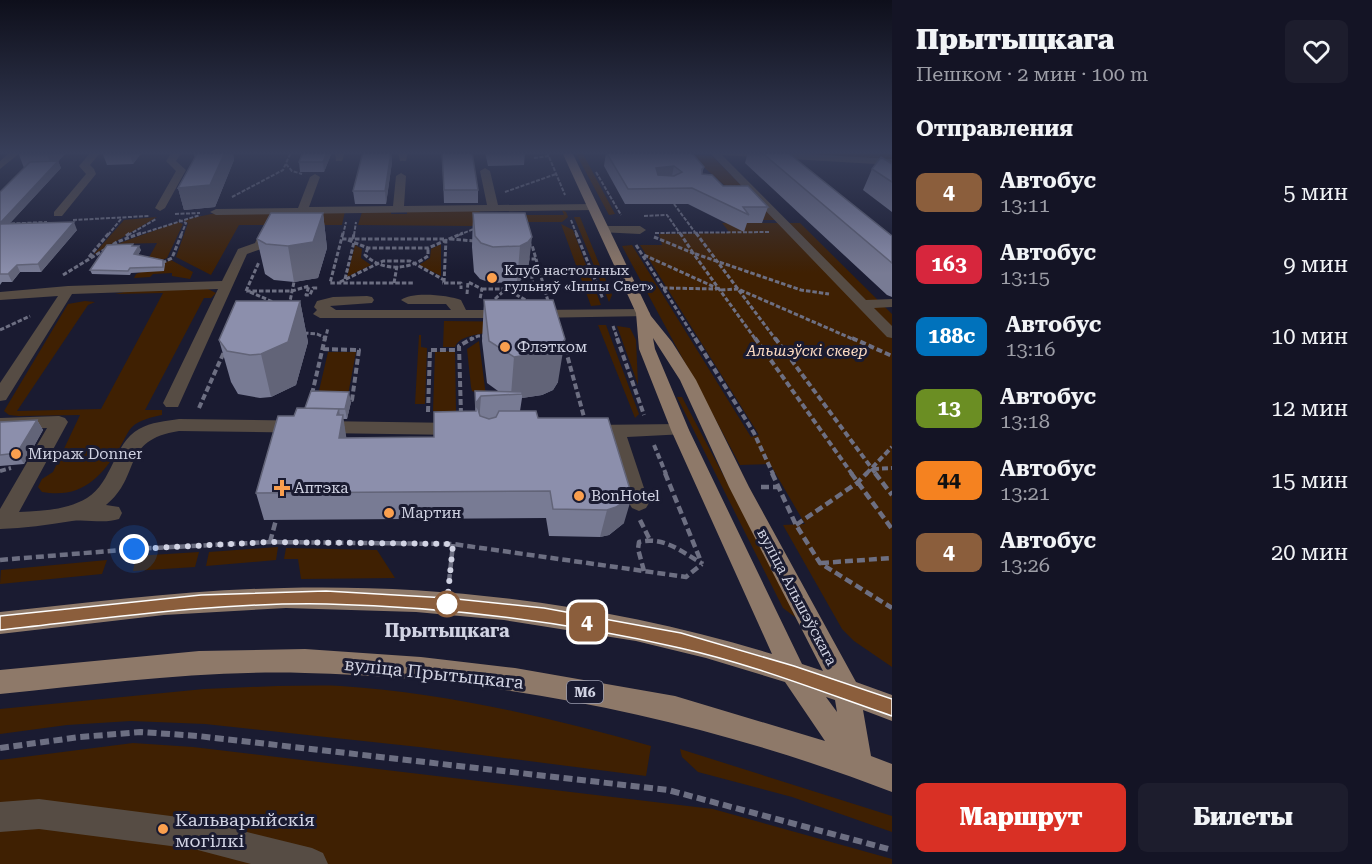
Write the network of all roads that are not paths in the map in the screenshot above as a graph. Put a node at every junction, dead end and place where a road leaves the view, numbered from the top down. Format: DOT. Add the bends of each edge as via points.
graph roads {
  1 [pos="78,192"];
  2 [pos="170,192"];
  3 [pos="309,192"];
  4 [pos="400,192"];
  5 [pos="489,192"];
  6 [pos="585,192"];
  7 [pos="753,192"];
  8 [pos="491,202"];
  9 [pos="592,207"];
  10 [pos="398,209"];
  11 [pos="303,210"];
  12 [pos="161,212"];
  13 [pos="216,212"];
  14 [pos="58,219"];
  15 [pos="603,230"];
  16 [pos="634,230"];
  17 [pos="286,235"];
  18 [pos="227,285"];
  19 [pos="68,290"];
  20 [pos="0,296"];
  21 [pos="859,301"];
  22 [pos="892,303"];
  23 [pos="377,314"];
  24 [pos="399,314"];
  25 [pos="460,314"];
  26 [pos="644,316"];
  27 [pos="892,334"];
  28 [pos="0,396"];
  29 [pos="172,403"];
  30 [pos="0,424"];
  31 [pos="578,425"];
  32 [pos="461,429"];
  33 [pos="680,430"];
  34 [pos="616,432"];
  35 [pos="639,503"];
  36 [pos="2,521"];
  37 [pos="0,623"];
  38 [pos="794,674"];
  39 [pos="0,682"];
  40 [pos="847,691"];
  41 [pos="892,708"];
  42 [pos="858,765"];
  43 [pos="892,778"];
  44 [pos="0,817"];
  45 [pos="312,864"];
  1 -- 14 [label="street"];
  2 -- 12 [label="street"];
  3 -- 11 [label="street"];
  4 -- 10 [label="street"];
  5 -- 8 [label="street"];
  6 -- 9 [label="main road, вуліца Альшэўскага"];
  7 -- 21 [label="street"];
  8 -- 9 [label="street"];
  8 -- 10 [label="street"];
  9 -- 15 [label="main road, вуліца Альшэўскага"];
  10 -- 11 [label="street"];
  11 -- 13 [label="street"];
  15 -- 16 [label="street"];
  15 -- 26 [label="main road, вуліца Альшэўскага"];
  17 -- 18 [label="street" via="264,235 260,245 242,252"];
  18 -- 19 [label="street"];
  18 -- 29 [label="street" via="213,328"];
  19 -- 20 [label="street"];
  19 -- 28 [label="street"];
  21 -- 22 [label="street"];
  21 -- 27 [label="street"];
  23 -- 23 [label="street" via="373,298 333,301 321,307 329,315"];
  23 -- 24 [label="street"];
  24 -- 25 [label="street"];
  24 -- 25 [label="street" via="405,298 448,300 456,303"];
  25 -- 26 [label="street"];
  26 -- 33 [label="main road, вуліца Альшэўскага" via="647,349"];
  26 -- 40 [label="main road, вуліца Альшэўскага" via="668,345 688,380"];
  30 -- 36 [label="street" via="59,422"];
  31 -- 34 [label="street"];
  32 -- 36 [label="street" via="179,425 155,429 140,438 117,490 72,515"];
  33 -- 34 [label="street"];
  33 -- 38 [label="main road, вуліца Альшэўскага"];
  34 -- 35 [label="street"];
  37 -- 38 [label="main road" via="201,602 326,598 447,604 544,614 681,640"];
  38 -- 40 [label="main road"];
  38 -- 42 [label="main road, вуліца Альшэўскага"];
  39 -- 42 [label="main road, вуліца Прытыцкага / М6" via="199,663 305,662 421,669 515,680 675,709"];
  40 -- 41 [label="main road"];
  40 -- 42 [label="main road, вуліца Альшэўскага"];
  42 -- 43 [label="main road, М6"];
  44 -- 45 [label="street" via="39,814 194,834"];
}
